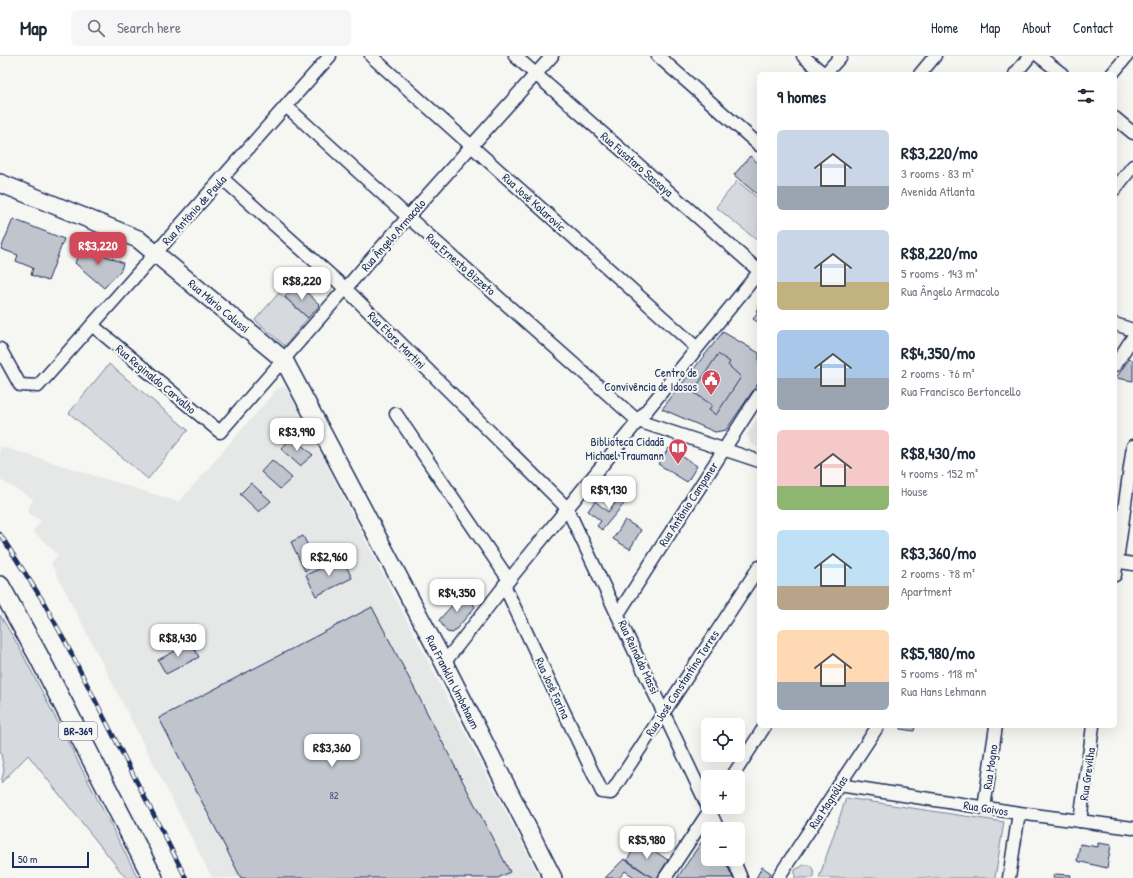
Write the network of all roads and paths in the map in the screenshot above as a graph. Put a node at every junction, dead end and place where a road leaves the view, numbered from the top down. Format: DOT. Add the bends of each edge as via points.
graph roads {
  1 [pos="330,56"];
  2 [pos="371,56"];
  3 [pos="515,56"];
  4 [pos="552,56"];
  5 [pos="658,56"];
  6 [pos="803,56"];
  7 [pos="841,56"];
  8 [pos="935,56"];
  9 [pos="1030,56"];
  10 [pos="1039,56"];
  11 [pos="1127,56"];
  12 [pos="822,72"];
  13 [pos="826,72"];
  14 [pos="922,72"];
  15 [pos="1018,72"];
  16 [pos="1059,72"];
  17 [pos="1114,72"];
  18 [pos="536,74"];
  19 [pos="286,106"];
  20 [pos="1117,120"];
  21 [pos="1133,132"];
  22 [pos="757,143"];
  23 [pos="472,146"];
  24 [pos="1133,166"];
  25 [pos="222,178"];
  26 [pos="0,183"];
  27 [pos="1117,186"];
  28 [pos="0,193"];
  29 [pos="408,217"];
  30 [pos="136,244"];
  31 [pos="155,253"];
  32 [pos="757,270"];
  33 [pos="757,274"];
  34 [pos="346,289"];
  35 [pos="92,325"];
  36 [pos="1117,325"];
  37 [pos="1133,330"];
  38 [pos="1133,337"];
  39 [pos="697,348"];
  40 [pos="0,349"];
  41 [pos="284,360"];
  42 [pos="1117,362"];
  43 [pos="757,398"];
  44 [pos="396,414"];
  45 [pos="638,421"];
  46 [pos="220,432"];
  47 [pos="1133,446"];
  48 [pos="724,449"];
  49 [pos="757,460"];
  50 [pos="567,508"];
  51 [pos="1117,555"];
  52 [pos="1117,562"];
  53 [pos="1133,564"];
  54 [pos="757,569"];
  55 [pos="506,582"];
  56 [pos="0,586"];
  57 [pos="618,614"];
  58 [pos="444,663"];
  59 [pos="664,711"];
  60 [pos="764,728"];
  61 [pos="877,728"];
  62 [pos="996,728"];
  63 [pos="1093,728"];
  64 [pos="737,770"];
  65 [pos="839,785"];
  66 [pos="701,789"];
  67 [pos="602,792"];
  68 [pos="984,808"];
  69 [pos="1019,813"];
  70 [pos="706,814"];
  71 [pos="1080,821"];
  72 [pos="1133,828"];
  73 [pos="736,866"];
  74 [pos="154,878"];
  75 [pos="553,878"];
  76 [pos="665,878"];
  77 [pos="742,878"];
  78 [pos="778,878"];
  79 [pos="1009,878"];
  1 -- 19 [label="street, Rua Antônio de Paula"];
  2 -- 23 [label="street, Rua José Kolarovic"];
  3 -- 18 [label="street, Rua Fusataro Sassaya"];
  4 -- 18 [label="street, Rua Ângelo Armacolo"];
  5 -- 22 [label="street"];
  6 -- 12 [label="street"];
  7 -- 13 [label="street"];
  8 -- 14 [label="street"];
  9 -- 15 [label="street"];
  10 -- 16 [label="street"];
  11 -- 17 [label="street"];
  18 -- 23 [label="street, Rua Ângelo Armacolo"];
  18 -- 32 [label="street, Rua Fusataro Sassaya"];
  19 -- 25 [label="street, Rua Antônio de Paula"];
  19 -- 29 [label="street, Rua Ernesto Bizzeto"];
  20 -- 21 [label="street"];
  23 -- 29 [label="street, Rua Ângelo Armacolo"];
  23 -- 39 [label="street, Rua José Kolarovic"];
  24 -- 27 [label="street"];
  25 -- 31 [label="street, Rua Antônio de Paula"];
  25 -- 34 [label="street, Rua Etore Martini"];
  26 -- 30 [label="street"];
  28 -- 30 [label="street"];
  29 -- 34 [label="street, Rua Ângelo Armacolo"];
  29 -- 45 [label="street, Rua Ernesto Bizzeto"];
  30 -- 31 [label="street, Rua Mário Colussi"];
  31 -- 35 [label="street, Rua Antônio de Paula"];
  31 -- 41 [label="street, Rua Mário Colussi"];
  33 -- 39 [label="street"];
  34 -- 41 [label="street, Rua Ângelo Armacolo"];
  34 -- 50 [label="street, Rua Etore Martini"];
  35 -- 40 [label="street, Rua Antônio de Paula" via="38,386 20,385"];
  35 -- 46 [label="street, Rua Reginaldo Carvalho"];
  36 -- 37 [label="street"];
  38 -- 42 [label="street"];
  39 -- 45 [label="street"];
  41 -- 46 [label="street, Rua Ângelo Armacolo"];
  41 -- 58 [label="street, Rua Franklin Umbehaum"];
  43 -- 48 [label="street, Rua Antônio Campaner"];
  44 -- 55 [label="street, Rua José Farina"];
  45 -- 48 [label="street"];
  45 -- 50 [label="street"];
  47 -- 51 [label="street"];
  48 -- 49 [label="street"];
  48 -- 57 [label="street, Rua Antônio Campaner"];
  50 -- 55 [label="street"];
  50 -- 57 [label="street, Rua Reinaldo Massi"];
  52 -- 53 [label="street"];
  54 -- 59 [label="street, Rua José Constantino Torres"];
  55 -- 58 [label="street"];
  55 -- 67 [label="street, Rua José Farina"];
  56 -- 74 [label="main road, BR-369"];
  57 -- 59 [label="street, Rua Reinaldo Massi"];
  58 -- 75 [label="street, Rua Franklin Umbehaum"];
  59 -- 66 [label="street, Rua Reinaldo Massi"];
  59 -- 67 [label="street, Rua José Constantino Torres" via="611,794"];
  60 -- 64 [label="street"];
  61 -- 65 [label="street, Rua Magnólias"];
  62 -- 68 [label="street, Rua Mogno"];
  63 -- 71 [label="street, Rua Grevilha"];
  65 -- 68 [label="street, Rua Goivos"];
  65 -- 78 [label="street, Rua Magnólias"];
  68 -- 69 [label="street, Rua Goivos"];
  69 -- 71 [label="street, Rua Goivos"];
  69 -- 79 [label="street"];
  70 -- 76 [label="street"];
  71 -- 72 [label="street, Rua Goivos"];
  73 -- 77 [label="street"];
}
